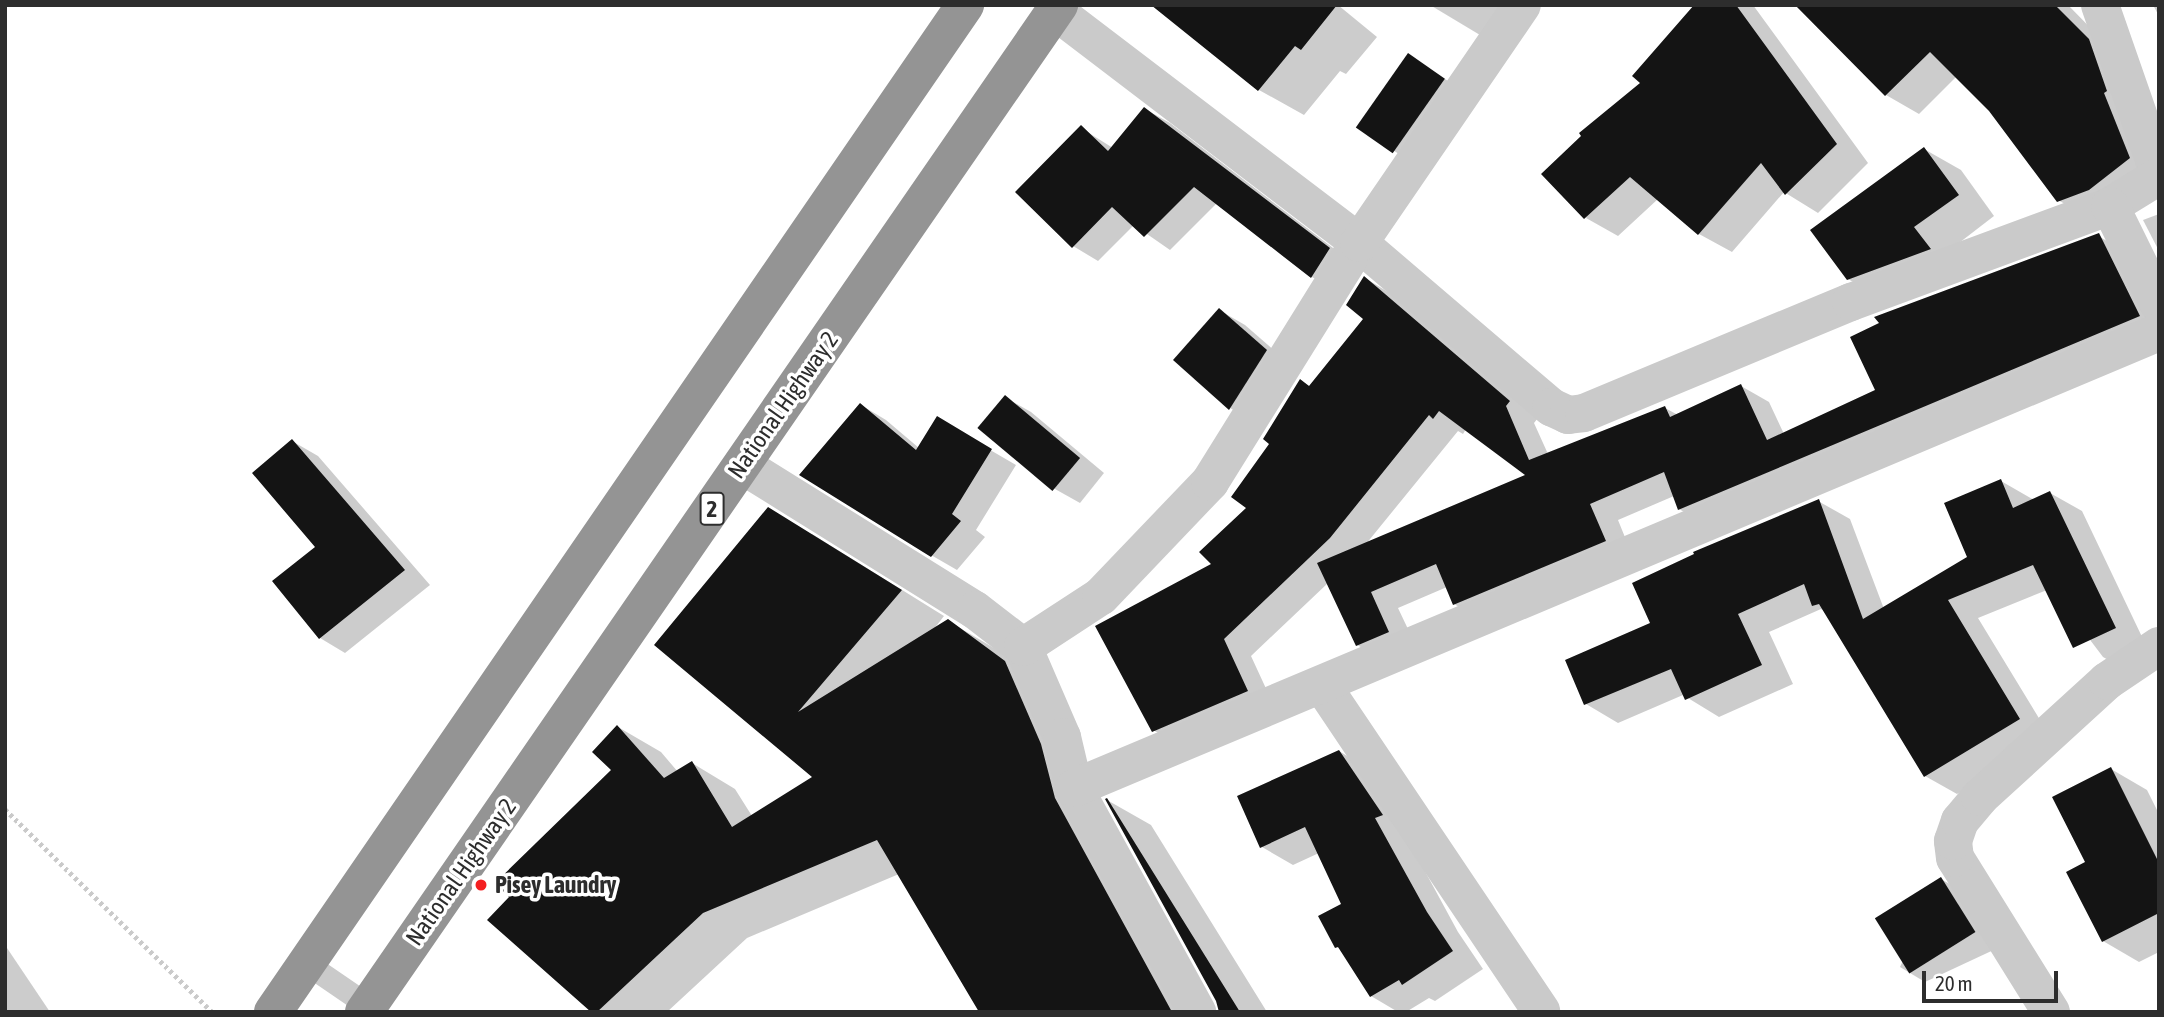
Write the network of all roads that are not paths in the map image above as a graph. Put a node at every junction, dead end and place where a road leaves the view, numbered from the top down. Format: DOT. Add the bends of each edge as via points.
graph roads {
  1 [pos="965,5"];
  2 [pos="1522,5"];
  3 [pos="2100,5"];
  4 [pos="1057,8"];
  5 [pos="2159,175"];
  6 [pos="2110,206"];
  7 [pos="1359,243"];
  8 [pos="2159,305"];
  9 [pos="2159,332"];
  10 [pos="742,465"];
  11 [pos="2159,646"];
  12 [pos="1023,647"];
  13 [pos="1322,685"];
  14 [pos="1074,788"];
  15 [pos="306,963"];
  16 [pos="370,1010"];
  17 [pos="1541,1011"];
  18 [pos="273,1012"];
  19 [pos="1197,1012"];
  20 [pos="2051,1012"];
  1 -- 15 [label="highway"];
  2 -- 7 [label="street"];
  3 -- 5 [label="street"];
  4 -- 7 [label="street"];
  4 -- 10 [label="highway, National Highway 2 / 2"];
  5 -- 6 [label="street"];
  6 -- 7 [label="street" via="1851,302 1584,413 1568,415 1551,407"];
  6 -- 8 [label="street"];
  7 -- 12 [label="street" via="1210,482 1101,596"];
  9 -- 13 [label="street"];
  10 -- 12 [label="street" via="975,610"];
  10 -- 16 [label="highway, National Highway 2 / 2"];
  11 -- 20 [label="street" via="2107,681 1980,797 1960,821 1953,841 1955,858"];
  12 -- 14 [label="street" via="1062,737"];
  13 -- 14 [label="street"];
  13 -- 17 [label="street"];
  14 -- 19 [label="street"];
  15 -- 16 [label="lane"];
  15 -- 18 [label="highway"];
}
